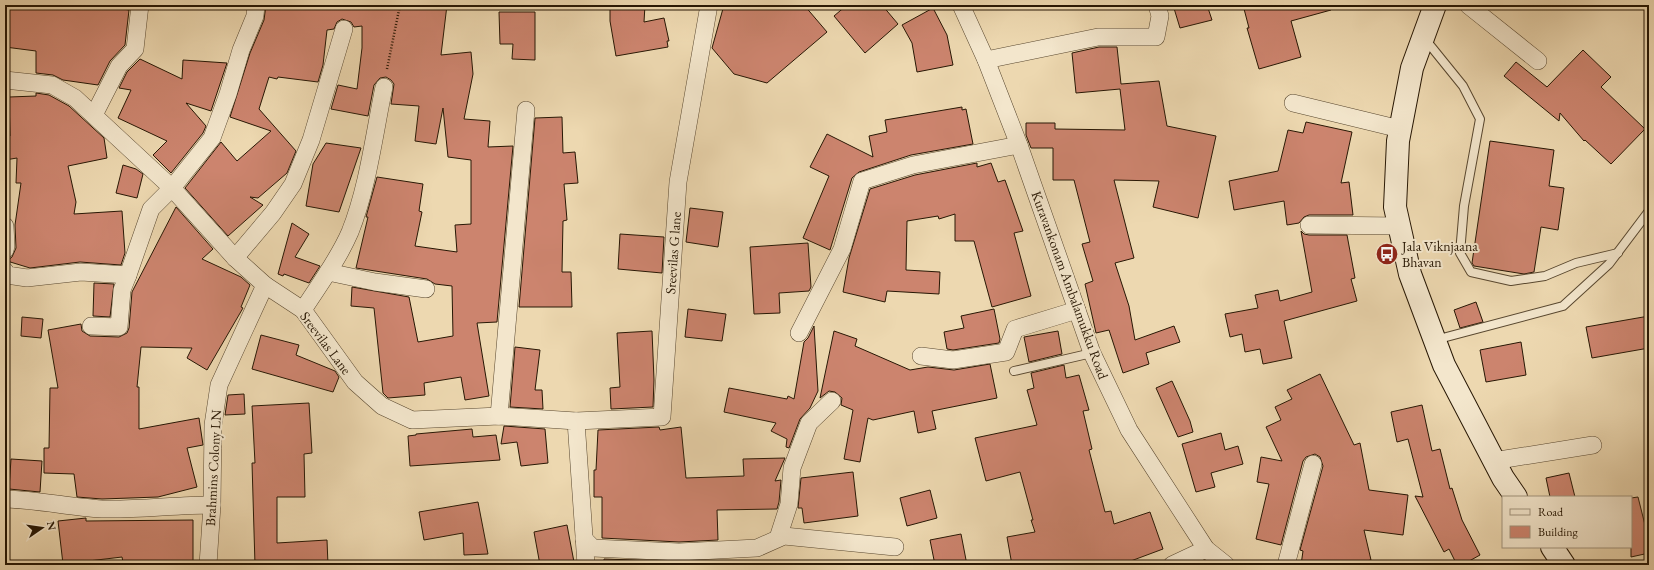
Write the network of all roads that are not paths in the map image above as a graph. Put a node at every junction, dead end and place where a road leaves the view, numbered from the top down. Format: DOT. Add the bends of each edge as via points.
graph roads {
  1 [pos="140,5"];
  2 [pos="256,5"];
  3 [pos="709,5"];
  4 [pos="961,5"];
  5 [pos="1157,5"];
  6 [pos="1435,5"];
  7 [pos="1468,5"];
  8 [pos="344,29"];
  9 [pos="1423,37"];
  10 [pos="986,60"];
  11 [pos="1538,61"];
  12 [pos="5,80"];
  13 [pos="384,87"];
  14 [pos="1293,103"];
  15 [pos="526,110"];
  16 [pos="94,115"];
  17 [pos="1400,129"];
  18 [pos="1019,145"];
  19 [pos="172,188"];
  20 [pos="1649,211"];
  21 [pos="1309,225"];
  22 [pos="5,226"];
  23 [pos="1399,226"];
  24 [pos="5,250"];
  25 [pos="1618,253"];
  26 [pos="235,258"];
  27 [pos="5,271"];
  28 [pos="328,272"];
  29 [pos="128,275"];
  30 [pos="266,285"];
  31 [pos="426,290"];
  32 [pos="303,310"];
  33 [pos="1077,310"];
  34 [pos="91,326"];
  35 [pos="799,333"];
  36 [pos="1435,340"];
  37 [pos="1092,353"];
  38 [pos="921,356"];
  39 [pos="1014,371"];
  40 [pos="832,401"];
  41 [pos="500,416"];
  42 [pos="576,421"];
  43 [pos="1593,445"];
  44 [pos="1494,461"];
  45 [pos="1313,464"];
  46 [pos="1515,496"];
  47 [pos="5,499"];
  48 [pos="212,504"];
  49 [pos="778,538"];
  50 [pos="584,539"];
  51 [pos="895,547"];
  52 [pos="1553,548"];
  53 [pos="1206,549"];
  54 [pos="208,565"];
  55 [pos="586,565"];
  56 [pos="1172,565"];
  57 [pos="1226,565"];
  58 [pos="1286,565"];
  59 [pos="1564,565"];
  1 -- 16 [label="street" via="135,49 119,66"];
  2 -- 19 [label="street" via="255,16 212,138"];
  3 -- 42 [label="street, Sreevilas G lane" via="678,182 662,417"];
  4 -- 10 [label="street, Kuravankonam Ambalamukku Road"];
  5 -- 10 [label="street" via="1160,16 1156,37 1098,37"];
  6 -- 9 [label="main road"];
  7 -- 11 [label="street"];
  8 -- 26 [label="street" via="311,140 293,184 273,213"];
  9 -- 17 [label="main road" via="1412,68"];
  9 -- 25 [label="lane" via="1462,86 1480,119 1464,206 1460,253 1471,272 1511,281 1545,276 1576,263"];
  10 -- 18 [label="street, Kuravankonam Ambalamukku Road"];
  12 -- 16 [label="street, Sreevilas Lane" via="52,86 75,98"];
  13 -- 28 [label="street" via="360,201 350,232"];
  14 -- 17 [label="street"];
  15 -- 41 [label="street"];
  16 -- 19 [label="street, Sreevilas Lane"];
  17 -- 23 [label="main road" via="1395,208"];
  18 -- 33 [label="street, Kuravankonam Ambalamukku Road"];
  18 -- 35 [label="street" via="913,165 862,181 842,249"];
  19 -- 26 [label="street, Sreevilas Lane"];
  19 -- 29 [label="street" via="151,209"];
  20 -- 25 [label="lane"];
  21 -- 23 [label="street"];
  22 -- 24 [label="street"];
  23 -- 36 [label="main road" via="1410,274"];
  25 -- 36 [label="lane" via="1610,264 1563,306"];
  26 -- 30 [label="street, Sreevilas Lane"];
  27 -- 29 [label="street" via="7,275 27,278 81,272"];
  28 -- 31 [label="street"];
  28 -- 32 [label="street"];
  29 -- 34 [label="street" via="122,290 119,327"];
  30 -- 32 [label="street, Sreevilas Lane"];
  30 -- 48 [label="street, Brahmins Colony LN" via="219,385 213,425"];
  32 -- 41 [label="street, Sreevilas Lane" via="355,382 382,406 412,420"];
  33 -- 37 [label="street, Kuravankonam Ambalamukku Road"];
  33 -- 38 [label="street" via="1014,329 1006,352 953,360"];
  36 -- 44 [label="main road" via="1444,365"];
  37 -- 39 [label="lane"];
  37 -- 53 [label="street, Kuravankonam Ambalamukku Road" via="1129,430"];
  40 -- 49 [label="street" via="809,423 792,468 788,504"];
  41 -- 42 [label="street, Sreevilas Lane"];
  42 -- 50 [label="street"];
  43 -- 44 [label="street"];
  44 -- 46 [label="main road"];
  45 -- 58 [label="street"];
  47 -- 48 [label="street" via="102,509"];
  48 -- 54 [label="street, Brahmins Colony LN"];
  49 -- 50 [label="street" via="757,548 679,552 592,548"];
  49 -- 51 [label="street" via="784,536"];
  50 -- 55 [label="street"];
  52 -- 59 [label="main road"];
  53 -- 56 [label="street"];
  53 -- 57 [label="street, Kuravankonam Ambalamukku Road"];
}
